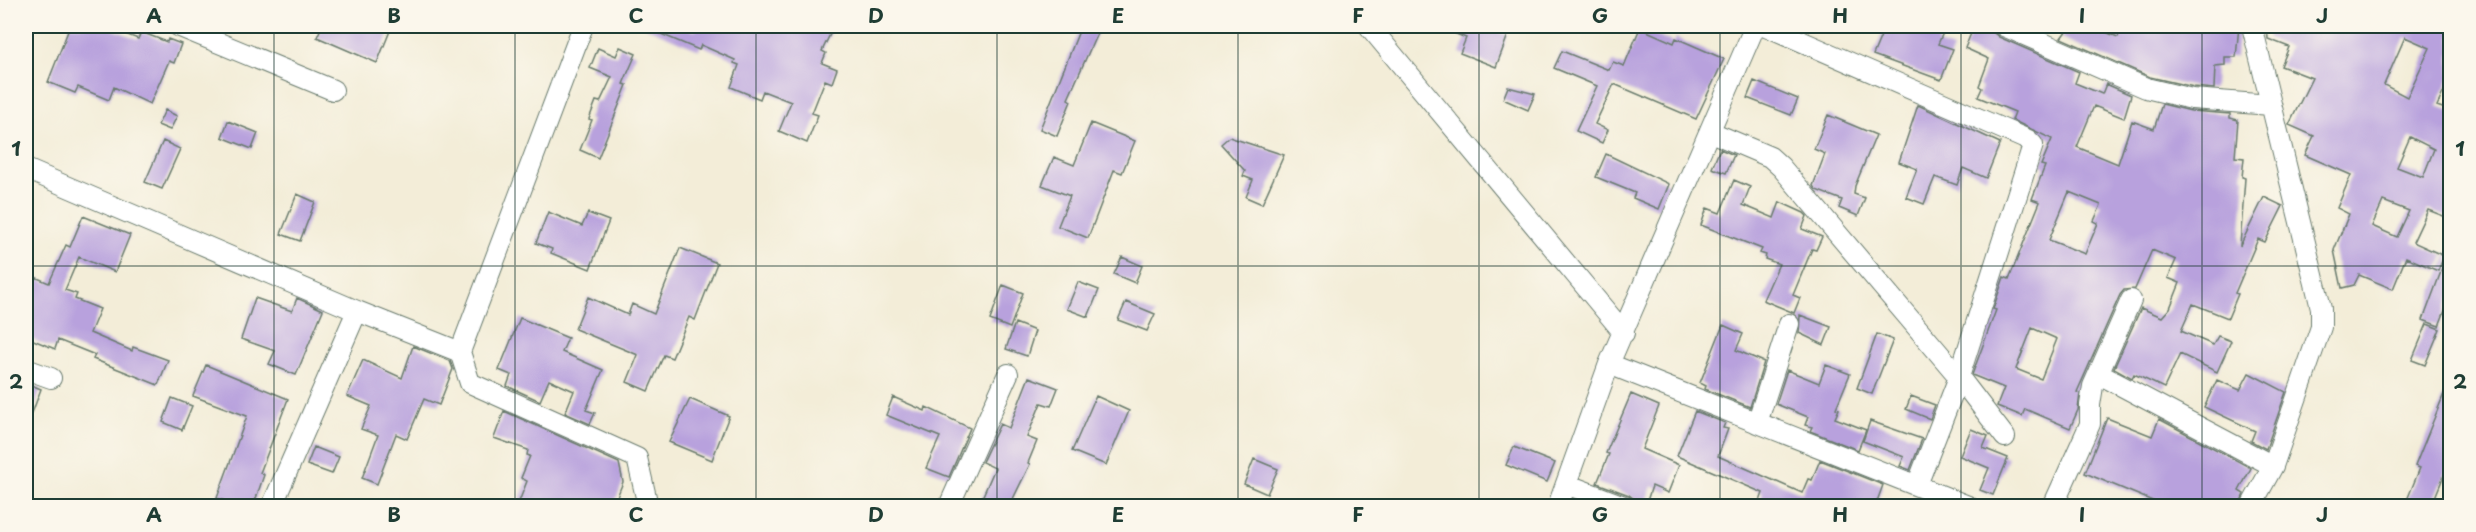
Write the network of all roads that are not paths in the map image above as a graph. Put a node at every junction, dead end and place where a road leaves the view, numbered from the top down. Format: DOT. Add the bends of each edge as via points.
graph roads {
  1 [pos="178,26"];
  2 [pos="584,26"];
  3 [pos="1369,26"];
  4 [pos="1755,26"];
  5 [pos="1766,26"];
  6 [pos="2004,26"];
  7 [pos="2252,26"];
  8 [pos="333,90"];
  9 [pos="2271,105"];
  10 [pos="1711,132"];
  11 [pos="26,169"];
  12 [pos="2131,300"];
  13 [pos="357,311"];
  14 [pos="1789,324"];
  15 [pos="1624,333"];
  16 [pos="460,352"];
  17 [pos="1609,364"];
  18 [pos="26,369"];
  19 [pos="1008,374"];
  20 [pos="2099,374"];
  21 [pos="1959,377"];
  22 [pos="51,378"];
  23 [pos="1758,423"];
  24 [pos="2005,438"];
  25 [pos="2272,466"];
  26 [pos="1566,484"];
  27 [pos="1917,485"];
  28 [pos="272,507"];
  29 [pos="648,507"];
  30 [pos="949,507"];
  31 [pos="1558,507"];
  32 [pos="1624,507"];
  33 [pos="1968,507"];
  34 [pos="2053,507"];
  35 [pos="2251,507"];
  1 -- 8 [label="street"];
  2 -- 16 [label="street"];
  3 -- 15 [label="street"];
  4 -- 10 [label="street"];
  5 -- 21 [label="street" via="2028,140 2033,146"];
  6 -- 9 [label="street" via="2146,88 2192,99"];
  7 -- 9 [label="street"];
  9 -- 25 [label="street" via="2321,308 2322,327"];
  10 -- 15 [label="street"];
  10 -- 21 [label="street" via="1770,157"];
  11 -- 13 [label="street"];
  12 -- 20 [label="street"];
  13 -- 16 [label="street"];
  13 -- 28 [label="street"];
  14 -- 23 [label="street"];
  15 -- 17 [label="street"];
  16 -- 29 [label="street" via="470,382 637,458"];
  17 -- 23 [label="street"];
  17 -- 26 [label="street"];
  18 -- 22 [label="street"];
  19 -- 30 [label="street"];
  20 -- 25 [label="street"];
  20 -- 34 [label="street" via="2090,405 2090,424"];
  21 -- 24 [label="street"];
  21 -- 27 [label="street"];
  23 -- 27 [label="street"];
  25 -- 35 [label="street"];
  26 -- 31 [label="street"];
  26 -- 32 [label="street"];
  27 -- 33 [label="street"];
}
